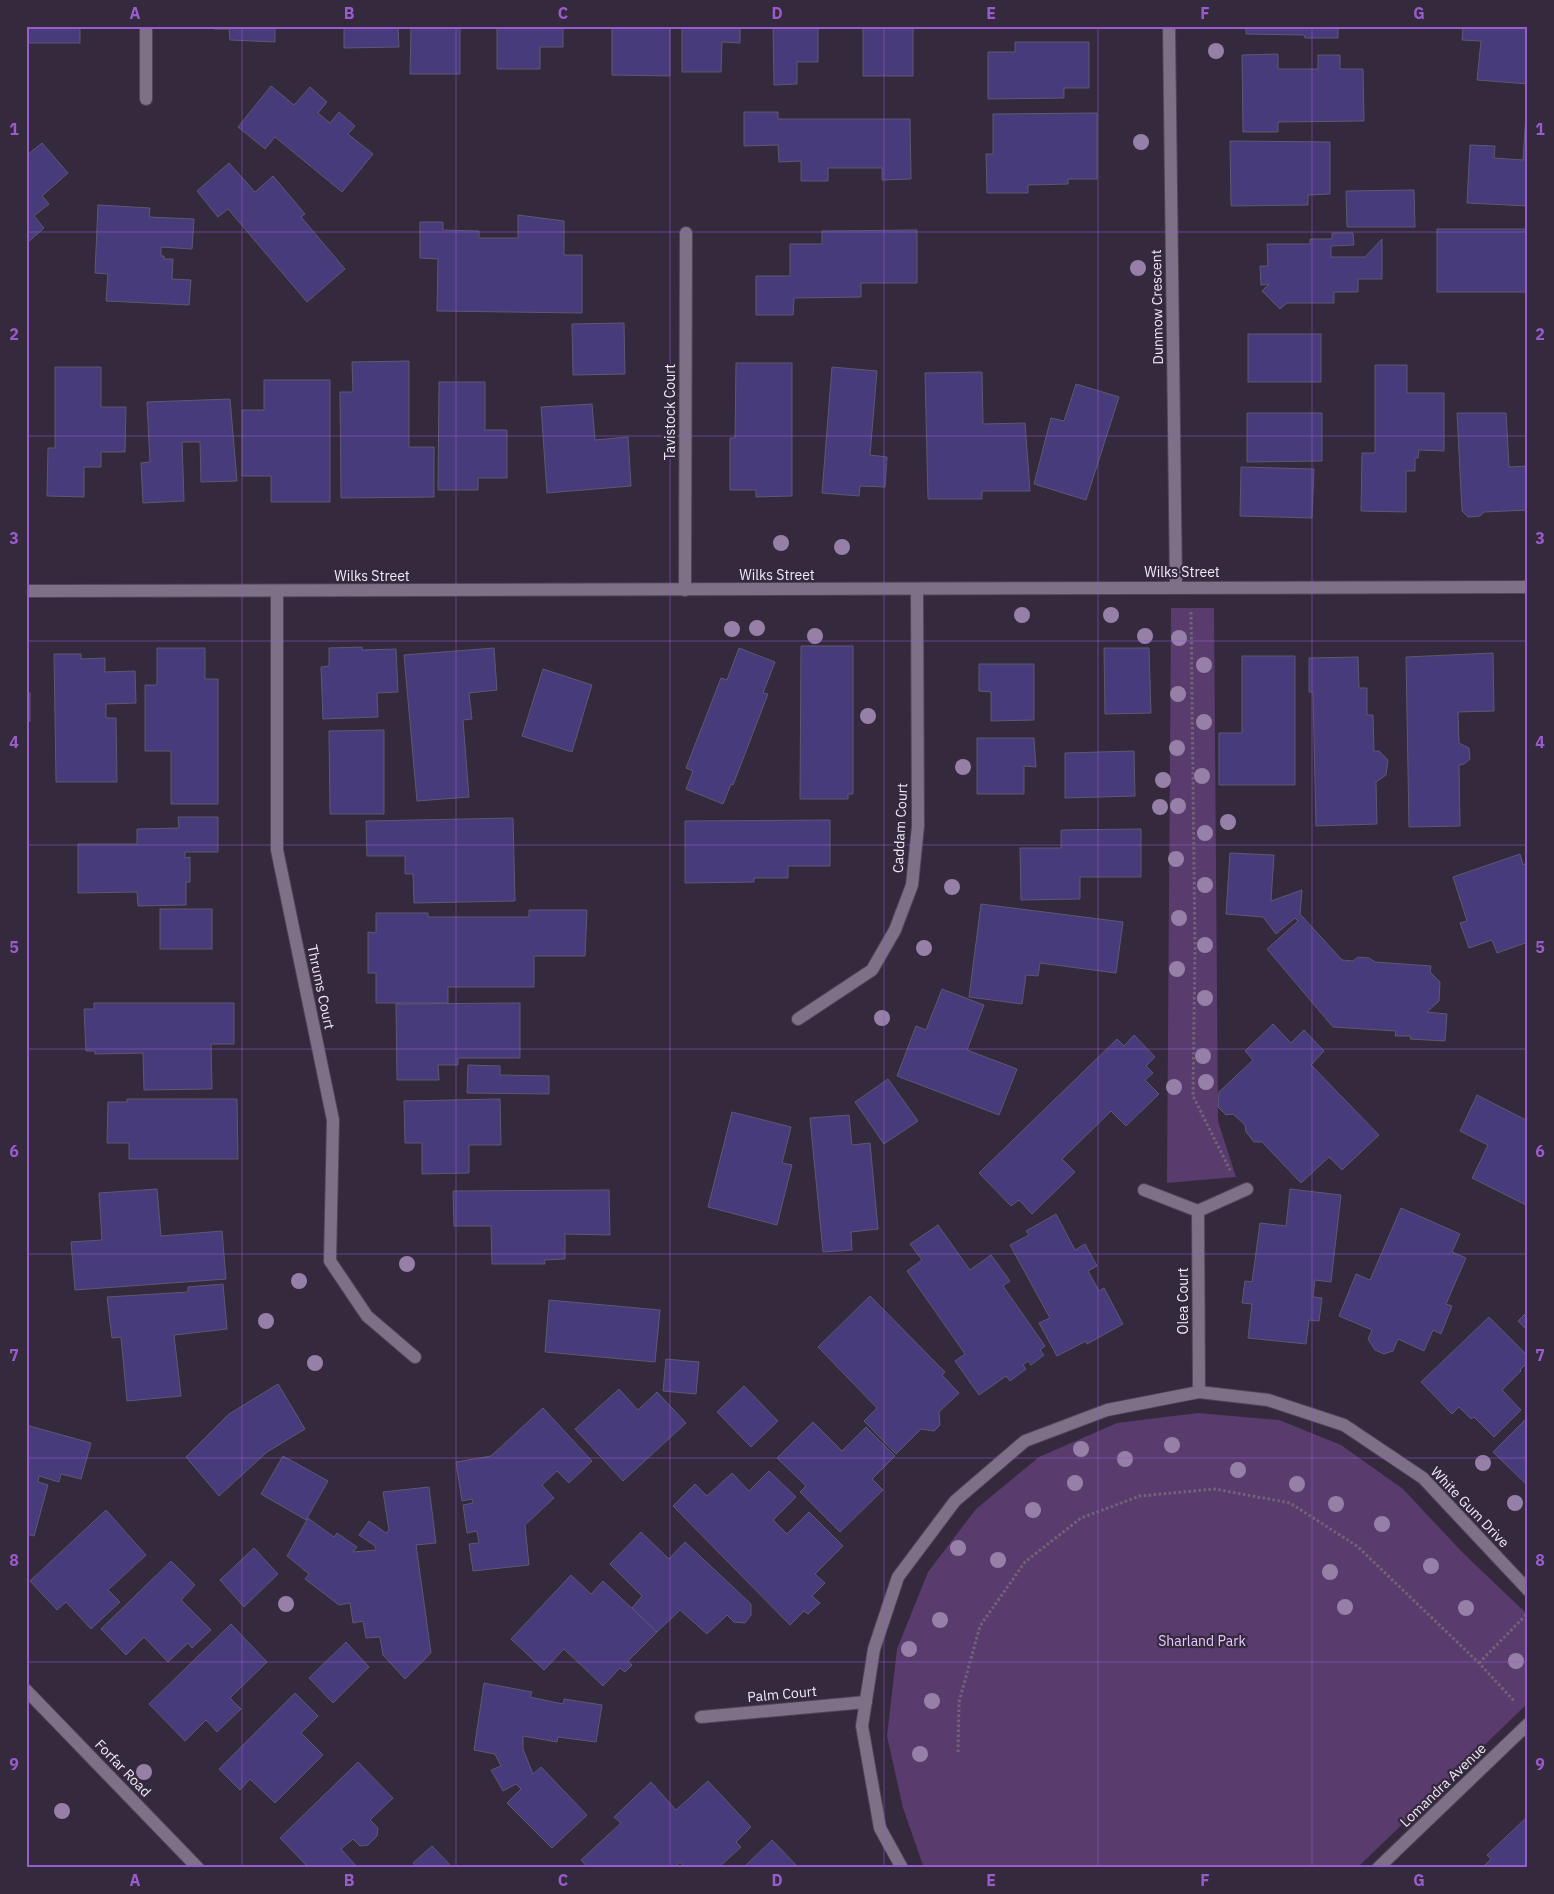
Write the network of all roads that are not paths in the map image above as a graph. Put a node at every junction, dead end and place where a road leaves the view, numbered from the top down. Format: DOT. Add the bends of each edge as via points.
graph roads {
  1 [pos="146,26"];
  2 [pos="1170,26"];
  3 [pos="146,100"];
  4 [pos="686,233"];
  5 [pos="1176,587"];
  6 [pos="1528,587"];
  7 [pos="277,590"];
  8 [pos="685,590"];
  9 [pos="917,590"];
  10 [pos="26,591"];
  11 [pos="798,1019"];
  12 [pos="1247,1189"];
  13 [pos="1144,1190"];
  14 [pos="1198,1211"];
  15 [pos="415,1357"];
  16 [pos="1199,1392"];
  17 [pos="1528,1590"];
  18 [pos="26,1690"];
  19 [pos="866,1702"];
  20 [pos="700,1717"];
  21 [pos="1528,1724"];
  22 [pos="198,1868"];
  23 [pos="902,1868"];
  24 [pos="1378,1868"];
  1 -- 3 [label="street"];
  2 -- 5 [label="street, Dunmow Crescent"];
  4 -- 8 [label="street, Tavistock Court"];
  5 -- 6 [label="street, Wilks Street"];
  5 -- 9 [label="street, Wilks Street"];
  7 -- 8 [label="street, Wilks Street"];
  7 -- 10 [label="street, Wilks Street"];
  7 -- 15 [label="street, Thrums Court" via="277,850 333,1120 330,1261 367,1316"];
  8 -- 9 [label="street, Wilks Street"];
  9 -- 11 [label="street, Caddam Court" via="918,826 912,885 895,930 872,970"];
  12 -- 14 [label="street"];
  13 -- 14 [label="street"];
  14 -- 16 [label="street, Olea Court"];
  16 -- 17 [label="street, White Gum Drive" via="1268,1400 1344,1425 1423,1478"];
  16 -- 19 [label="street, White Gum Drive" via="1107,1410 1025,1441 955,1501 898,1577 874,1649"];
  18 -- 22 [label="street, Forfar Road"];
  19 -- 20 [label="street, Palm Court"];
  19 -- 23 [label="street, White Gum Drive" via="862,1726 880,1828"];
  21 -- 24 [label="street, Lomandra Avenue"];
}
